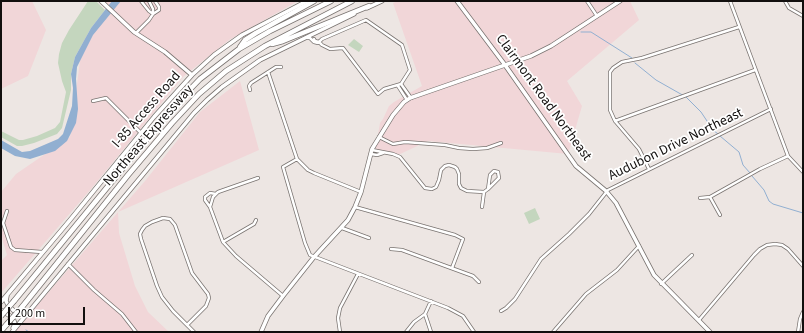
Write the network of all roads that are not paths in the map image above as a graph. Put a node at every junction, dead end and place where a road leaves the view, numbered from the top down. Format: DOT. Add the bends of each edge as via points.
graph roads {
  1 [pos="101,1"];
  2 [pos="141,1"];
  3 [pos="149,1"];
  4 [pos="156,1"];
  5 [pos="307,1"];
  6 [pos="314,1"];
  7 [pos="331,1"];
  8 [pos="352,1"];
  9 [pos="382,1"];
  10 [pos="454,1"];
  11 [pos="458,1"];
  12 [pos="587,1"];
  13 [pos="620,1"];
  14 [pos="730,1"];
  15 [pos="785,1"];
  16 [pos="369,6"];
  17 [pos="461,6"];
  18 [pos="153,14"];
  19 [pos="597,16"];
  20 [pos="803,16"];
  21 [pos="740,27"];
  22 [pos="135,33"];
  23 [pos="316,33"];
  24 [pos="304,38"];
  25 [pos="314,39"];
  26 [pos="320,42"];
  27 [pos="265,46"];
  28 [pos="239,49"];
  29 [pos="505,65"];
  30 [pos="281,67"];
  31 [pos="755,70"];
  32 [pos="268,72"];
  33 [pos="192,75"];
  34 [pos="400,85"];
  35 [pos="250,90"];
  36 [pos="409,99"];
  37 [pos="93,101"];
  38 [pos="771,109"];
  39 [pos="615,121"];
  40 [pos="141,133"];
  41 [pos="378,136"];
  42 [pos="501,143"];
  43 [pos="371,151"];
  44 [pos="788,156"];
  45 [pos="297,158"];
  46 [pos="648,169"];
  47 [pos="803,172"];
  48 [pos="258,178"];
  49 [pos="488,189"];
  50 [pos="606,191"];
  51 [pos="361,192"];
  52 [pos="484,192"];
  53 [pos="216,194"];
  54 [pos="710,197"];
  55 [pos="700,198"];
  56 [pos="210,207"];
  57 [pos="355,207"];
  58 [pos="482,207"];
  59 [pos="7,211"];
  60 [pos="720,215"];
  61 [pos="256,220"];
  62 [pos="342,228"];
  63 [pos="369,238"];
  64 [pos="223,242"];
  65 [pos="639,246"];
  66 [pos="392,249"];
  67 [pos="42,252"];
  68 [pos="692,255"];
  69 [pos="314,257"];
  70 [pos="68,264"];
  71 [pos="803,266"];
  72 [pos="452,268"];
  73 [pos="358,274"];
  74 [pos="479,282"];
  75 [pos="661,284"];
  76 [pos="7,295"];
  77 [pos="283,296"];
  78 [pos="431,301"];
  79 [pos="1,302"];
  80 [pos="32,308"];
  81 [pos="1,310"];
  82 [pos="501,311"];
  83 [pos="803,312"];
  84 [pos="425,314"];
  85 [pos="18,315"];
  86 [pos="1,316"];
  87 [pos="24,317"];
  88 [pos="698,320"];
  89 [pos="187,325"];
  90 [pos="1,331"];
  91 [pos="11,332"];
  92 [pos="136,332"];
  93 [pos="194,332"];
  94 [pos="261,332"];
  95 [pos="340,332"];
  96 [pos="406,332"];
  97 [pos="431,332"];
  98 [pos="474,332"];
  99 [pos="553,332"];
  100 [pos="710,332"];
  101 [pos="798,332"];
  1 -- 22 [label="main road"];
  2 -- 18 [label="street"];
  3 -- 18 [label="street"];
  4 -- 18 [label="street" via="159,10"];
  5 -- 33 [label="main road, I-85 Access Road" via="242,35"];
  6 -- 28 [label="highway" via="245,40"];
  7 -- 28 [label="highway, Northeast Expressway"];
  8 -- 27 [label="highway, Northeast Expressway"];
  9 -- 16 [label="main road"];
  10 -- 17 [label="main road, Clairmont Road Northeast"];
  11 -- 17 [label="main road, Clairmont Road Northeast"];
  12 -- 19 [label="street"];
  13 -- 19 [label="main road"];
  14 -- 21 [label="street"];
  15 -- 20 [label="street" via="789,8"];
  16 -- 23 [label="main road"];
  16 -- 27 [label="highway"];
  17 -- 29 [label="main road, Clairmont Road Northeast"];
  18 -- 22 [label="street"];
  19 -- 29 [label="main road" via="551,46"];
  21 -- 31 [label="street"];
  21 -- 39 [label="street" via="617,64 610,72 610,110"];
  22 -- 33 [label="main road" via="165,52"];
  23 -- 24 [label="main road"];
  23 -- 25 [label="street"];
  24 -- 25 [label="street"];
  24 -- 70 [label="main road" via="255,64 222,87 197,110"];
  25 -- 26 [label="street" via="314,42"];
  26 -- 34 [label="street" via="330,48 343,48 378,94"];
  26 -- 34 [label="street" via="366,20 402,45 410,70"];
  27 -- 90 [label="highway, Northeast Expressway, bridge" via="226,71 181,112"];
  28 -- 86 [label="highway, Northeast Expressway, bridge" via="200,79 173,107"];
  29 -- 36 [label="main road"];
  29 -- 50 [label="main road, Clairmont Road Northeast" via="575,164"];
  30 -- 32 [label="street"];
  31 -- 38 [label="street"];
  31 -- 39 [label="street"];
  32 -- 35 [label="street" via="251,83"];
  32 -- 45 [label="street"];
  33 -- 40 [label="main road, I-85 Access Road"];
  34 -- 36 [label="street"];
  36 -- 41 [label="main road" via="398,108"];
  37 -- 40 [label="street" via="106,98"];
  38 -- 44 [label="street"];
  38 -- 46 [label="street, Audubon Drive Northeast"];
  39 -- 46 [label="street" via="639,149"];
  40 -- 67 [label="main road, I-85 Access Road"];
  41 -- 42 [label="street" via="393,144 405,142 473,149"];
  41 -- 43 [label="main road"];
  43 -- 51 [label="main road"];
  43 -- 52 [label="street" via="377,155 383,152 400,157 424,188 436,187 441,170 449,165 458,169 461,188"];
  44 -- 47 [label="street"];
  44 -- 54 [label="street"];
  45 -- 51 [label="street" via="314,174"];
  45 -- 69 [label="street" via="283,167 305,243 309,254"];
  46 -- 50 [label="street, Audubon Drive Northeast"];
  48 -- 53 [label="street"];
  49 -- 49 [label="street" via="499,178 500,174 497,171 491,173"];
  49 -- 52 [label="street"];
  50 -- 65 [label="main road, Clairmont Road Northeast" via="619,206"];
  50 -- 82 [label="street, Audubon Drive Northeast" via="589,214 542,259 515,299"];
  51 -- 57 [label="main road"];
  52 -- 58 [label="street"];
  53 -- 56 [label="street"];
  53 -- 56 [label="street" via="210,193 205,197"];
  54 -- 55 [label="street"];
  54 -- 60 [label="street"];
  56 -- 64 [label="street"];
  57 -- 62 [label="main road"];
  57 -- 72 [label="street" via="463,239"];
  59 -- 67 [label="street" via="3,223 12,247 15,250"];
  61 -- 64 [label="street" via="254,224"];
  62 -- 63 [label="street"];
  62 -- 69 [label="main road"];
  64 -- 77 [label="street"];
  65 -- 75 [label="main road, Clairmont Road Northeast" via="650,271"];
  65 -- 99 [label="street" via="617,270 586,294"];
  66 -- 72 [label="street" via="402,250"];
  67 -- 76 [label="main road, I-85 Access Road"];
  68 -- 75 [label="street"];
  69 -- 73 [label="street"];
  69 -- 77 [label="main road"];
  70 -- 80 [label="main road"];
  70 -- 92 [label="street" via="124,317"];
  71 -- 88 [label="street" via="782,245 767,245 754,255"];
  72 -- 74 [label="street"];
  73 -- 78 [label="street"];
  73 -- 95 [label="street" via="340,308"];
  75 -- 88 [label="main road, Clairmont Road Northeast"];
  76 -- 79 [label="main road, I-85 Access Road"];
  76 -- 85 [label="main road" via="7,304"];
  77 -- 94 [label="main road" via="268,316"];
  78 -- 84 [label="street"];
  78 -- 98 [label="street" via="463,316"];
  80 -- 85 [label="main road"];
  80 -- 87 [label="main road"];
  81 -- 91 [label="main road" via="15,321"];
  83 -- 101 [label="street"];
  84 -- 96 [label="street"];
  84 -- 97 [label="street"];
  85 -- 87 [label="main road"];
  87 -- 91 [label="main road"];
  88 -- 100 [label="main road, Clairmont Road Northeast"];
  89 -- 89 [label="street" via="173,311 156,286 141,239 140,234 146,226 163,218 170,219 176,225 192,273 209,298 206,306"];
  89 -- 93 [label="street"];
}
